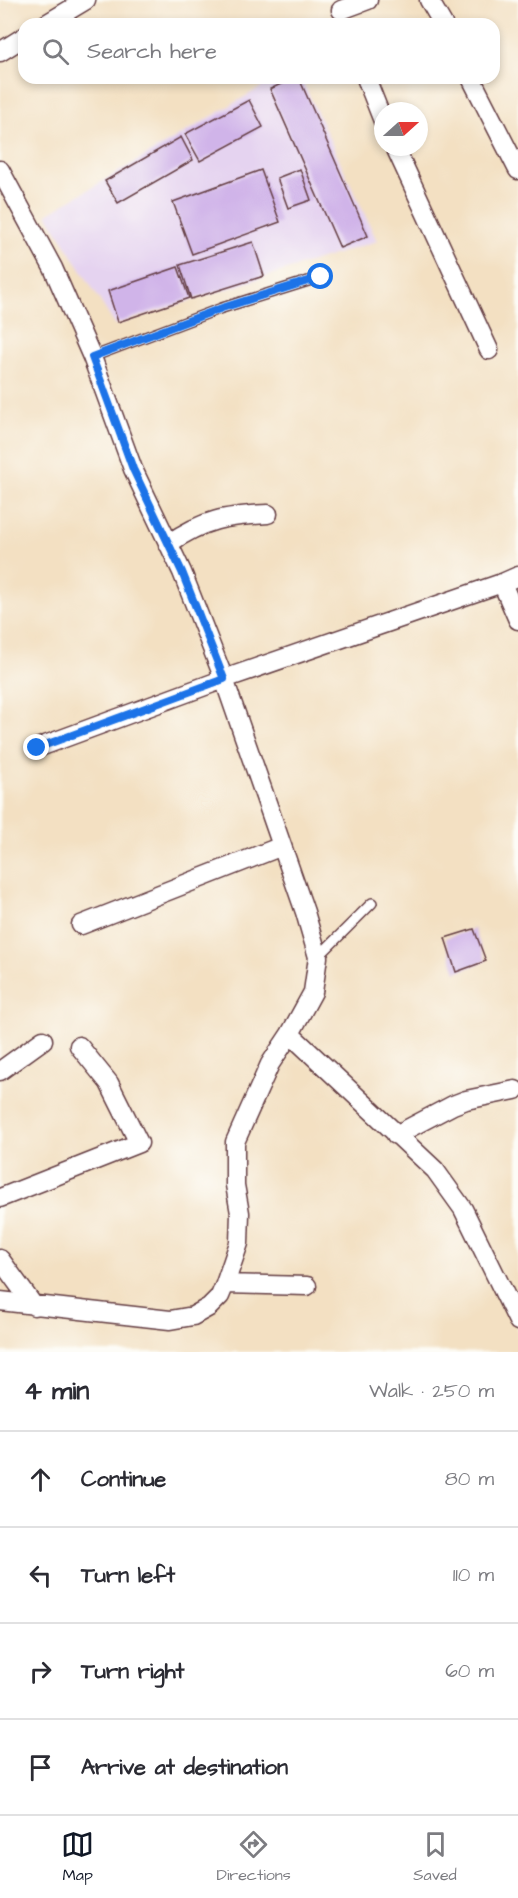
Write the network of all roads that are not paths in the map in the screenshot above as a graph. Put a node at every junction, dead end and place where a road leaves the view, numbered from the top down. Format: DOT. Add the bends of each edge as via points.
graph roads {
  1 [pos="86,0"];
  2 [pos="368,0"];
  3 [pos="429,0"];
  4 [pos="341,11"];
  5 [pos="56,18"];
  6 [pos="440,18"];
  7 [pos="18,40"];
  8 [pos="0,51"];
  9 [pos="368,84"];
  10 [pos="474,84"];
  11 [pos="375,102"];
  12 [pos="399,156"];
  13 [pos="0,170"];
  14 [pos="518,170"];
  15 [pos="321,277"];
  16 [pos="489,350"];
  17 [pos="92,357"];
  18 [pos="268,514"];
  19 [pos="168,544"];
  20 [pos="510,579"];
  21 [pos="518,620"];
  22 [pos="224,679"];
  23 [pos="37,748"];
  24 [pos="282,846"];
  25 [pos="372,903"];
  26 [pos="81,924"];
  27 [pos="318,957"];
  28 [pos="290,1034"];
  29 [pos="44,1040"];
  30 [pos="79,1046"];
  31 [pos="0,1071"];
  32 [pos="516,1086"];
  33 [pos="396,1135"];
  34 [pos="0,1198"];
  35 [pos="0,1259"];
  36 [pos="225,1284"];
  37 [pos="307,1286"];
  38 [pos="0,1301"];
  39 [pos="34,1306"];
  40 [pos="518,1321"];
  1 -- 5 [label="street"];
  2 -- 4 [label="street"];
  3 -- 6 [label="street"];
  7 -- 8 [label="street"];
  9 -- 11 [label="street"];
  10 -- 14 [label="street"];
  12 -- 16 [label="street"];
  13 -- 17 [label="street" via="53,268"];
  15 -- 17 [label="lane" via="222,308"];
  17 -- 19 [label="street" via="133,469"];
  18 -- 19 [label="street" via="205,522"];
  19 -- 22 [label="street"];
  20 -- 21 [label="street"];
  20 -- 22 [label="street"];
  22 -- 23 [label="street"];
  22 -- 24 [label="street"];
  24 -- 26 [label="street"];
  24 -- 27 [label="street"];
  25 -- 27 [label="lane"];
  27 -- 28 [label="street" via="313,992"];
  28 -- 33 [label="street"];
  28 -- 36 [label="street" via="270,1064 235,1142 239,1243"];
  29 -- 31 [label="street"];
  30 -- 34 [label="street" via="110,1083 139,1143"];
  32 -- 33 [label="street" via="461,1102"];
  33 -- 40 [label="street" via="435,1170 463,1209"];
  35 -- 39 [label="street"];
  36 -- 37 [label="street"];
  36 -- 39 [label="street" via="209,1307 193,1316 170,1320"];
  38 -- 39 [label="street"];
}
